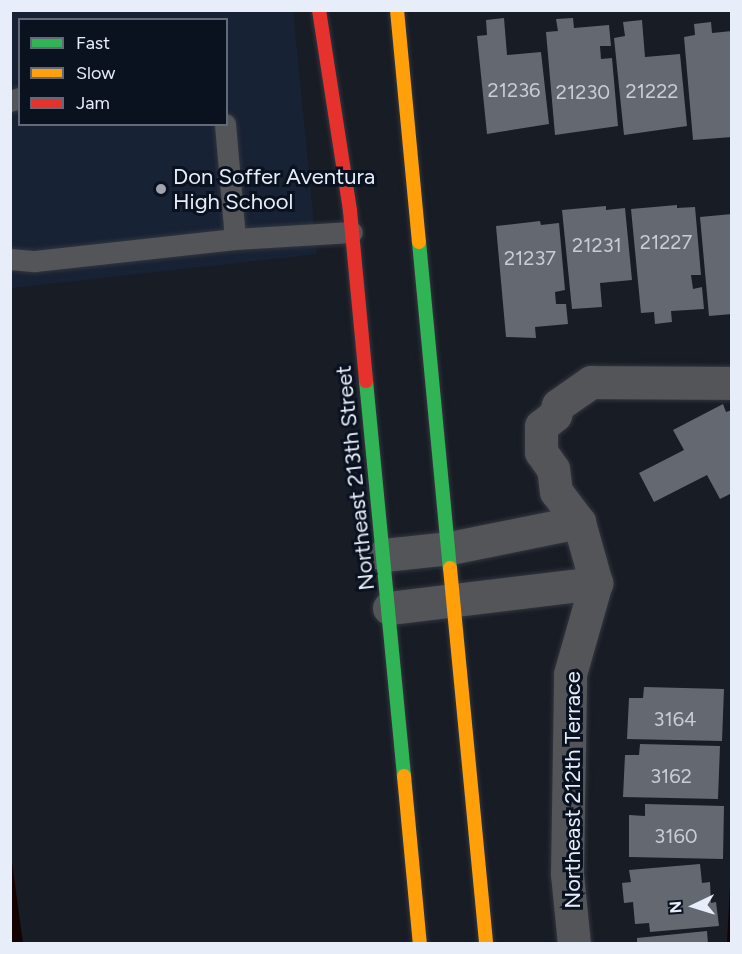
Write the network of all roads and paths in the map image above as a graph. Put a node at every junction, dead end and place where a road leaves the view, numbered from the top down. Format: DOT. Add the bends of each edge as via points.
graph roads {
  1 [pos="319,10"];
  2 [pos="397,10"];
  3 [pos="225,126"];
  4 [pos="352,232"];
  5 [pos="236,239"];
  6 [pos="10,259"];
  7 [pos="732,383"];
  8 [pos="579,522"];
  9 [pos="450,548"];
  10 [pos="384,555"];
  11 [pos="596,583"];
  12 [pos="455,602"];
  13 [pos="389,608"];
  14 [pos="420,944"];
  15 [pos="486,944"];
  16 [pos="574,944"];
  1 -- 4 [label="street, Northeast 213th Street"];
  2 -- 9 [label="street"];
  3 -- 5 [label="lane"];
  4 -- 5 [label="lane"];
  4 -- 10 [label="street, Northeast 213th Street"];
  5 -- 6 [label="lane" via="35,261"];
  7 -- 8 [label="street" via="591,382 557,410 541,426 541,452 553,469 556,492"];
  8 -- 9 [label="street"];
  8 -- 11 [label="street"];
  9 -- 10 [label="street"];
  9 -- 12 [label="street"];
  10 -- 13 [label="street, Northeast 213th Street"];
  11 -- 12 [label="street"];
  11 -- 16 [label="street, Northeast 212th Terrace" via="570,674 567,874"];
  12 -- 13 [label="street"];
  12 -- 15 [label="street"];
  13 -- 14 [label="street, Northeast 213th Street"];
}
